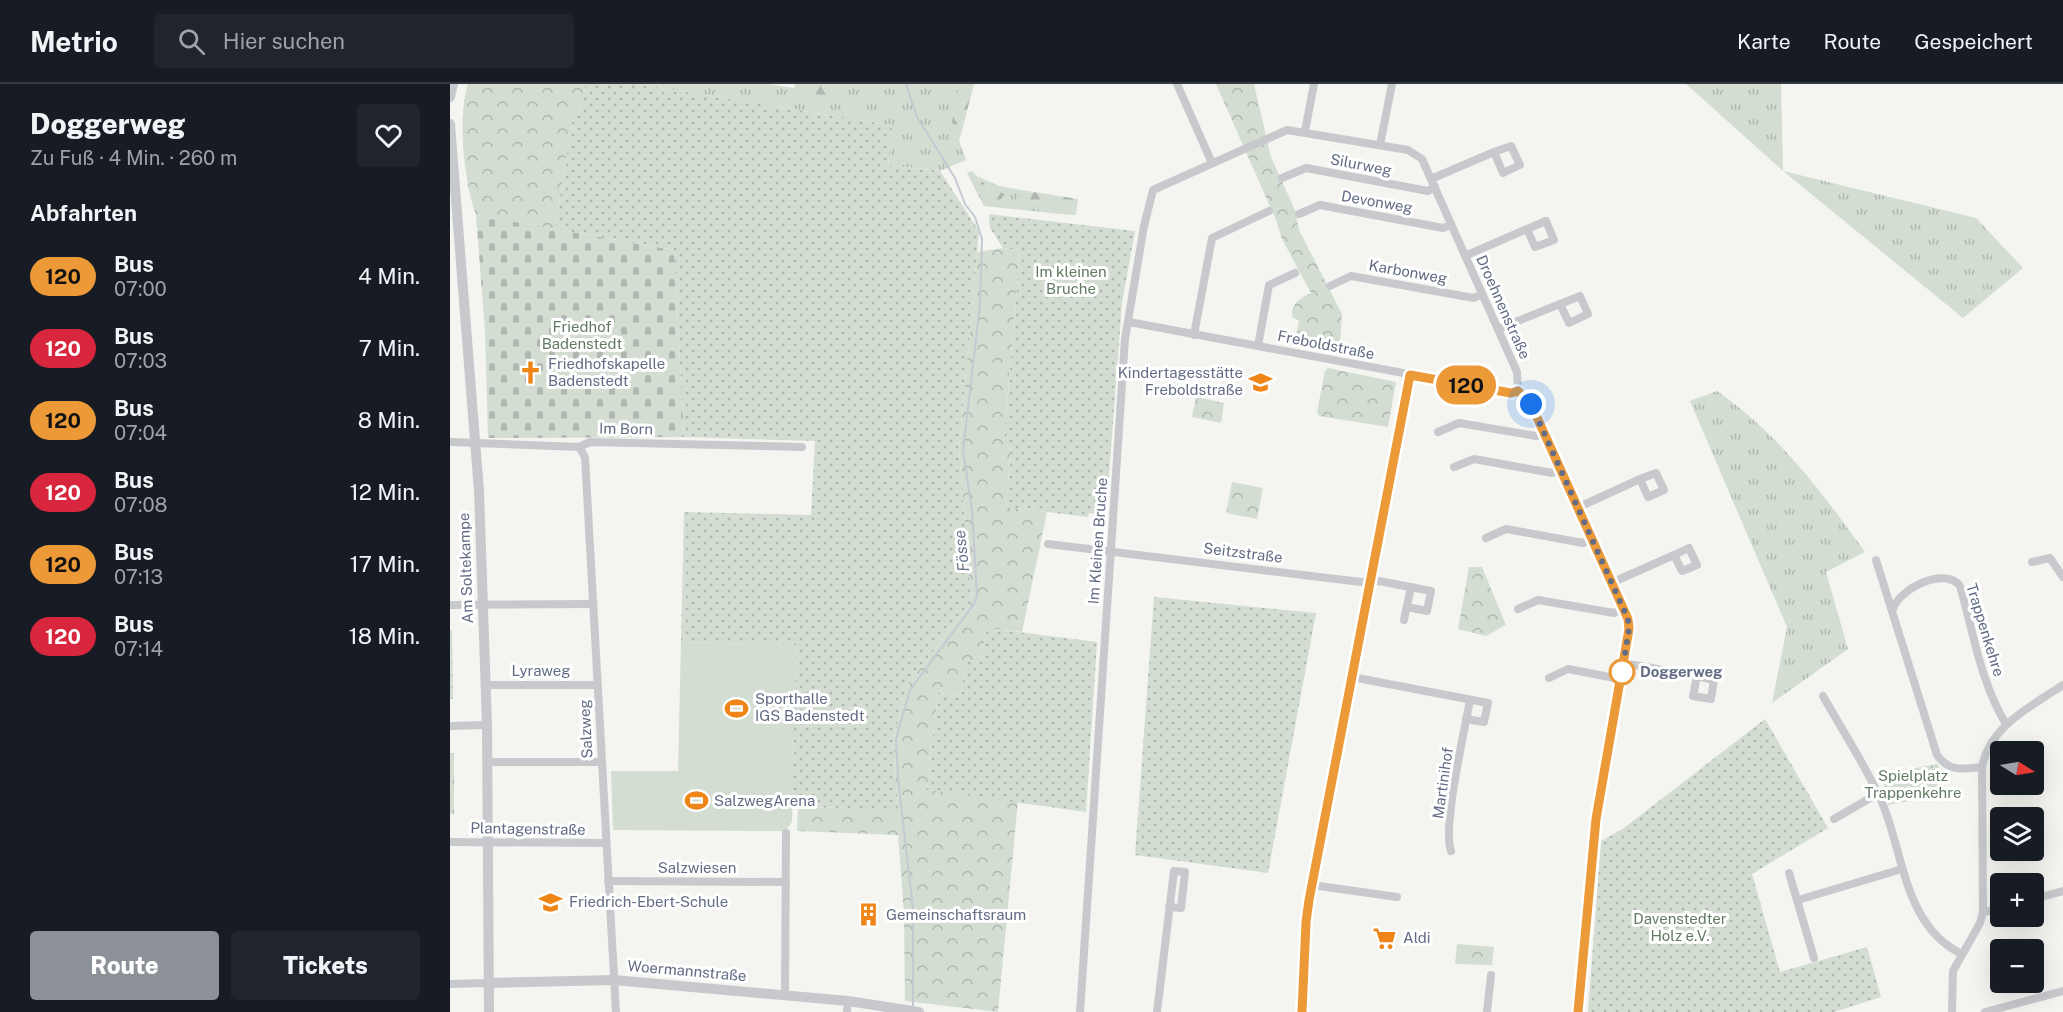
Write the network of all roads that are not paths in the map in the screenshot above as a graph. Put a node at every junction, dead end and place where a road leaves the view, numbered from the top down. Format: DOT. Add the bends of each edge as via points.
graph roads {
  1 [pos="453,84"];
  2 [pos="1176,84"];
  3 [pos="1314,84"];
  4 [pos="1392,84"];
  5 [pos="450,97"];
  6 [pos="450,124"];
  7 [pos="1305,131"];
  8 [pos="1258,142"];
  9 [pos="1380,145"];
  10 [pos="1494,152"];
  11 [pos="1212,163"];
  12 [pos="1282,178"];
  13 [pos="1433,183"];
  14 [pos="1269,211"];
  15 [pos="1299,214"];
  16 [pos="1451,225"];
  17 [pos="1527,229"];
  18 [pos="1465,256"];
  19 [pos="1295,273"];
  20 [pos="1330,286"];
  21 [pos="1482,294"];
  22 [pos="1560,304"];
  23 [pos="1129,322"];
  24 [pos="1498,328"];
  25 [pos="1194,335"];
  26 [pos="1258,346"];
  27 [pos="1410,375"];
  28 [pos="1518,391"];
  29 [pos="1438,432"];
  30 [pos="1544,433"];
  31 [pos="450,442"];
  32 [pos="475,444"];
  33 [pos="579,447"];
  34 [pos="802,447"];
  35 [pos="1454,467"];
  36 [pos="1560,469"];
  37 [pos="1640,479"];
  38 [pos="1577,508"];
  39 [pos="1486,538"];
  40 [pos="1592,539"];
  41 [pos="1048,544"];
  42 [pos="1111,551"];
  43 [pos="1674,555"];
  44 [pos="1876,560"];
  45 [pos="2032,562"];
  46 [pos="2063,577"];
  47 [pos="1371,581"];
  48 [pos="1611,583"];
  49 [pos="1411,587"];
  50 [pos="593,604"];
  51 [pos="450,605"];
  52 [pos="483,606"];
  53 [pos="1407,607"];
  54 [pos="1623,608"];
  55 [pos="1518,609"];
  56 [pos="1893,609"];
  57 [pos="1404,620"];
  58 [pos="1623,663"];
  59 [pos="1696,676"];
  60 [pos="1352,677"];
  61 [pos="1549,678"];
  62 [pos="1620,679"];
  63 [pos="486,685"];
  64 [pos="597,685"];
  65 [pos="2063,685"];
  66 [pos="1823,696"];
  67 [pos="1470,699"];
  68 [pos="1466,719"];
  69 [pos="487,724"];
  70 [pos="2006,724"];
  71 [pos="450,726"];
  72 [pos="487,762"];
  73 [pos="601,762"];
  74 [pos="1982,767"];
  75 [pos="1877,794"];
  76 [pos="1834,819"];
  77 [pos="786,833"];
  78 [pos="450,842"];
  79 [pos="486,842"];
  80 [pos="606,843"];
  81 [pos="1451,850"];
  82 [pos="1902,869"];
  83 [pos="1789,873"];
  84 [pos="608,881"];
  85 [pos="786,882"];
  86 [pos="1312,885"];
  87 [pos="2063,891"];
  88 [pos="2044,896"];
  89 [pos="1397,897"];
  90 [pos="1798,900"];
  91 [pos="1169,907"];
  92 [pos="1990,911"];
  93 [pos="1983,912"];
  94 [pos="1962,954"];
  95 [pos="1814,958"];
  96 [pos="1491,975"];
  97 [pos="614,980"];
  98 [pos="488,983"];
  99 [pos="450,984"];
  100 [pos="2063,991"];
  101 [pos="785,995"];
  102 [pos="848,1006"];
  103 [pos="489,1012"];
  104 [pos="616,1012"];
  105 [pos="919,1012"];
  106 [pos="1080,1012"];
  107 [pos="1157,1012"];
  108 [pos="1302,1012"];
  109 [pos="1487,1012"];
  110 [pos="1578,1012"];
  111 [pos="1952,1012"];
  112 [pos="1985,1012"];
  1 -- 5 [label="street"];
  2 -- 11 [label="street"];
  3 -- 7 [label="street"];
  4 -- 9 [label="street"];
  6 -- 32 [label="street, Am Soltekampe"];
  7 -- 8 [label="street, Droehnenstraße" via="1287,130"];
  7 -- 9 [label="street, Droehnenstraße"];
  8 -- 11 [label="street, Im Kleinen Bruche"];
  9 -- 13 [label="street, Droehnenstraße" via="1416,154"];
  10 -- 13 [label="street"];
  11 -- 23 [label="street, Im Kleinen Bruche" via="1160,185 1150,195"];
  12 -- 13 [label="street, Silurweg" via="1306,168 1428,191"];
  13 -- 16 [label="street, Droehnenstraße"];
  14 -- 25 [label="street" via="1212,238"];
  15 -- 16 [label="street, Devonweg" via="1320,205 1443,228"];
  16 -- 18 [label="street, Droehnenstraße"];
  17 -- 18 [label="street"];
  18 -- 21 [label="street, Droehnenstraße"];
  19 -- 26 [label="street" via="1269,285"];
  20 -- 21 [label="street, Karbonweg" via="1350,276 1474,298"];
  21 -- 24 [label="street, Droehnenstraße"];
  22 -- 24 [label="street"];
  23 -- 25 [label="street, Freboldstraße"];
  23 -- 42 [label="street, Im Kleinen Bruche"];
  24 -- 28 [label="street, Droehnenstraße" via="1517,372"];
  25 -- 26 [label="street, Freboldstraße"];
  26 -- 27 [label="street, Freboldstraße"];
  27 -- 28 [label="street, Freboldstraße" via="1511,393"];
  27 -- 47 [label="street"];
  28 -- 30 [label="street, Droehnenstraße" via="1531,404"];
  29 -- 30 [label="street" via="1459,423 1536,436"];
  30 -- 36 [label="street, Droehnenstraße"];
  31 -- 32 [label="street, Im Born"];
  32 -- 33 [label="street, Im Born"];
  32 -- 52 [label="street, Am Soltekampe"];
  33 -- 34 [label="street, Im Born" via="590,442"];
  33 -- 50 [label="street, Salzweg" via="585,457"];
  35 -- 36 [label="street" via="1474,459 1552,473"];
  36 -- 38 [label="street, Droehnenstraße"];
  37 -- 38 [label="street"];
  38 -- 40 [label="street, Droehnenstraße"];
  39 -- 40 [label="street" via="1506,529 1583,543"];
  40 -- 48 [label="street, Droehnenstraße"];
  41 -- 42 [label="street, Seitzstraße"];
  42 -- 47 [label="street, Seitzstraße"];
  42 -- 106 [label="street, Im Kleinen Bruche"];
  43 -- 48 [label="street"];
  44 -- 56 [label="street"];
  45 -- 46 [label="street" via="2050,558"];
  47 -- 49 [label="street, Seitzstraße"];
  47 -- 60 [label="street"];
  48 -- 54 [label="street, Droehnenstraße"];
  49 -- 53 [label="street"];
  49 -- 53 [label="street" via="1431,591 1427,611"];
  50 -- 52 [label="street"];
  50 -- 64 [label="street, Salzweg"];
  51 -- 52 [label="street"];
  52 -- 63 [label="street, Am Soltekampe"];
  53 -- 57 [label="street"];
  54 -- 55 [label="street" via="1614,613 1538,600"];
  54 -- 58 [label="street, Droehnenstraße" via="1629,629"];
  56 -- 70 [label="street, Trappenkehre" via="1901,596 1934,578 1943,576 1957,581 1994,701"];
  56 -- 74 [label="street" via="1937,755 1952,768"];
  58 -- 59 [label="street"];
  58 -- 62 [label="street, Droehnenstraße"];
  60 -- 67 [label="street"];
  60 -- 86 [label="street"];
  61 -- 62 [label="street" via="1568,669"];
  62 -- 110 [label="street, Droehnenstraße" via="1596,819"];
  63 -- 64 [label="street, Lyraweg"];
  63 -- 69 [label="street, Am Soltekampe"];
  64 -- 73 [label="street, Salzweg"];
  65 -- 70 [label="street"];
  66 -- 75 [label="street"];
  67 -- 68 [label="street, Martinihof"];
  67 -- 68 [label="street" via="1488,703 1484,722"];
  68 -- 81 [label="street, Martinihof" via="1448,842"];
  69 -- 71 [label="street"];
  69 -- 72 [label="street, Am Soltekampe"];
  70 -- 74 [label="street" via="1988,745"];
  72 -- 73 [label="street"];
  72 -- 79 [label="street, Am Soltekampe"];
  73 -- 80 [label="street, Salzweg"];
  74 -- 93 [label="street"];
  75 -- 76 [label="street"];
  75 -- 82 [label="street"];
  77 -- 85 [label="street"];
  78 -- 79 [label="street, Plantagenstraße"];
  79 -- 80 [label="street, Plantagenstraße"];
  79 -- 98 [label="street, Am Soltekampe"];
  80 -- 84 [label="street, Salzweg"];
  82 -- 90 [label="street"];
  82 -- 94 [label="street" via="1930,930"];
  83 -- 90 [label="street"];
  84 -- 85 [label="street, Salzwiesen"];
  84 -- 97 [label="street, Salzweg"];
  85 -- 101 [label="street"];
  86 -- 89 [label="street"];
  86 -- 108 [label="street" via="1306,922"];
  87 -- 88 [label="street"];
  90 -- 95 [label="street"];
  91 -- 107 [label="street"];
  92 -- 93 [label="street"];
  93 -- 94 [label="street"];
  94 -- 111 [label="street" via="1951,980"];
  96 -- 109 [label="street"];
  97 -- 98 [label="street, Woermannstraße"];
  97 -- 101 [label="street, Woermannstraße"];
  97 -- 104 [label="street, Salzweg"];
  98 -- 99 [label="street, Woermannstraße"];
  98 -- 103 [label="street, Am Soltekampe"];
  100 -- 112 [label="street"];
  101 -- 102 [label="street, Woermannstraße"];
  102 -- 105 [label="street, Woermannstraße"];
}
